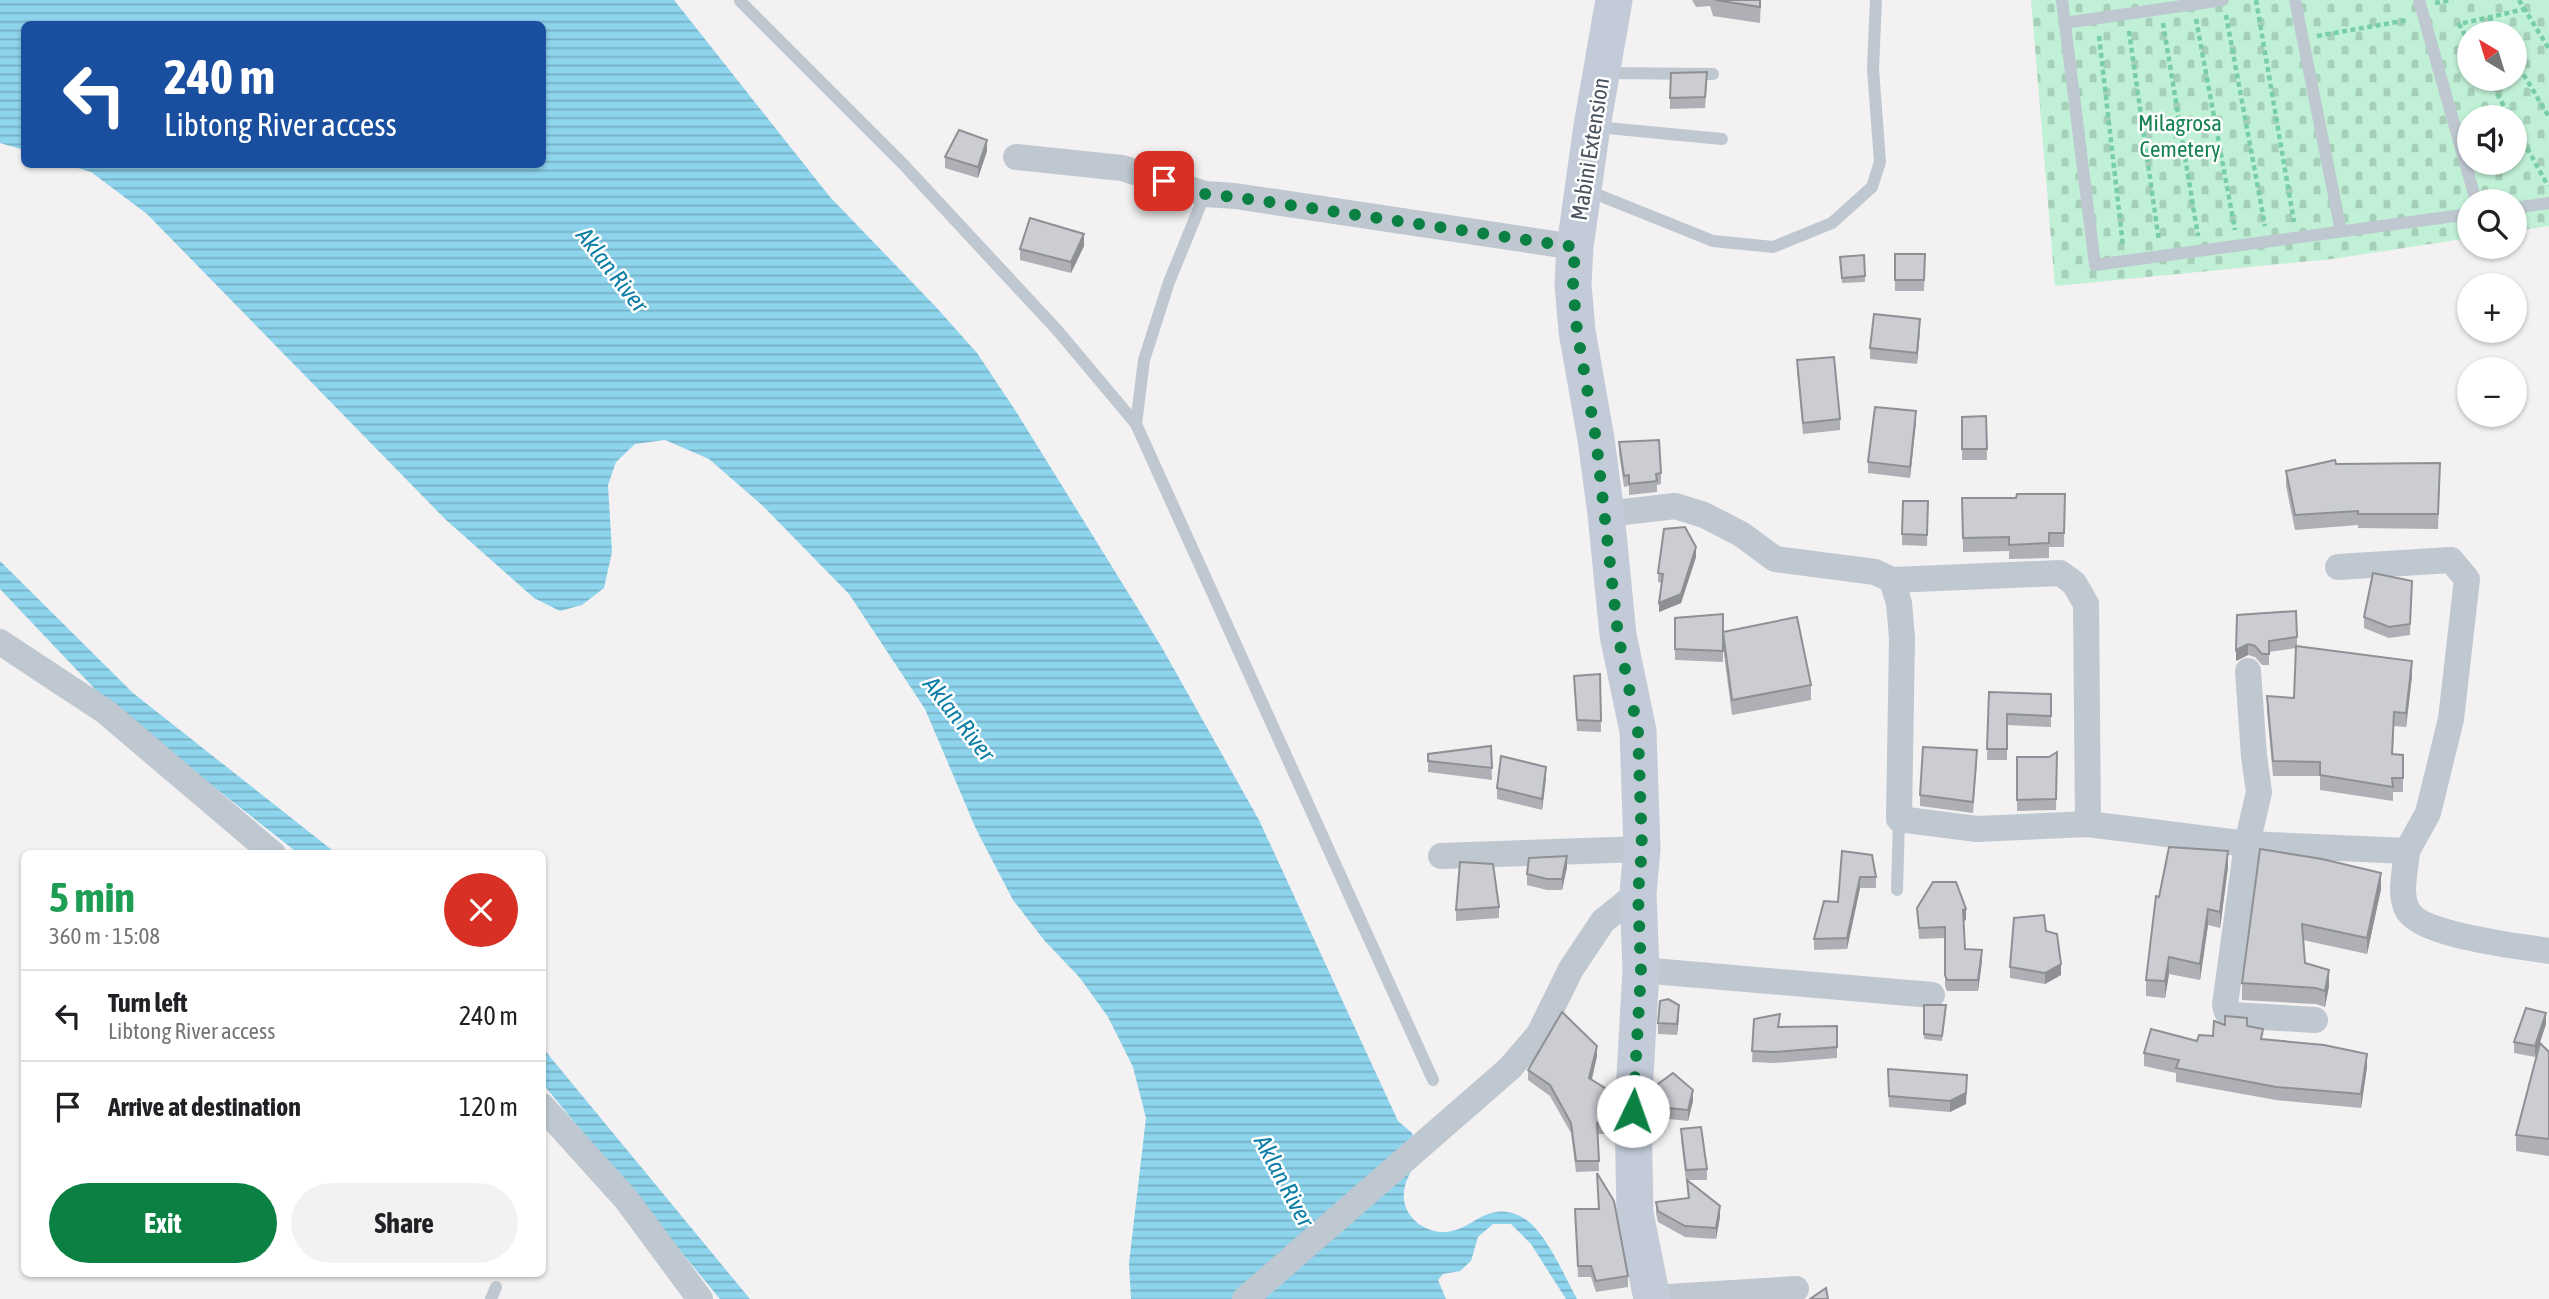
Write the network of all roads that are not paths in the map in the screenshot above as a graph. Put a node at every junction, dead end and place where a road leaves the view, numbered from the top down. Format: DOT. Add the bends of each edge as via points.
graph roads {
  1 [pos="1614,0"];
  2 [pos="1876,0"];
  3 [pos="2062,0"];
  4 [pos="2223,0"];
  5 [pos="2294,0"];
  6 [pos="2419,0"];
  7 [pos="740,1"];
  8 [pos="2192,2"];
  9 [pos="2064,23"];
  10 [pos="1601,73"];
  11 [pos="1713,74"];
  12 [pos="1592,126"];
  13 [pos="1722,139"];
  14 [pos="1016,157"];
  15 [pos="1583,188"];
  16 [pos="2473,189"];
  17 [pos="1205,194"];
  18 [pos="2549,203"];
  19 [pos="2527,206"];
  20 [pos="2457,216"];
  21 [pos="2341,231"];
  22 [pos="1575,247"];
  23 [pos="1136,424"];
  24 [pos="1606,514"];
  25 [pos="2338,567"];
  26 [pos="1892,580"];
  27 [pos="0,642"];
  28 [pos="2248,671"];
  29 [pos="1899,819"];
  30 [pos="2088,824"];
  31 [pos="2247,844"];
  32 [pos="1642,849"];
  33 [pos="268,850"];
  34 [pos="2407,851"];
  35 [pos="1441,856"];
  36 [pos="1897,890"];
  37 [pos="1638,893"];
  38 [pos="2549,951"];
  39 [pos="1641,971"];
  40 [pos="1933,995"];
  41 [pos="2315,1020"];
  42 [pos="1433,1080"];
  43 [pos="546,1110"];
  44 [pos="1796,1289"];
  45 [pos="1652,1298"];
  46 [pos="700,1299"];
  47 [pos="1245,1299"];
  1 -- 10 [label="street, Mabini Extension"];
  2 -- 15 [label="lane" via="1873,69 1880,162 1872,187 1832,223 1773,247 1713,241"];
  3 -- 9 [label="lane"];
  4 -- 8 [label="lane"];
  5 -- 21 [label="lane"];
  6 -- 16 [label="lane"];
  7 -- 23 [label="lane" via="921,184 1058,331"];
  8 -- 9 [label="lane"];
  9 -- 21 [label="lane" via="2095,265"];
  10 -- 11 [label="lane"];
  10 -- 12 [label="street, Mabini Extension"];
  12 -- 13 [label="lane"];
  12 -- 15 [label="street, Mabini Extension"];
  14 -- 17 [label="street" via="1122,168"];
  15 -- 22 [label="street, Mabini Extension"];
  17 -- 22 [label="street"];
  17 -- 23 [label="lane" via="1144,359"];
  18 -- 19 [label="lane"];
  20 -- 21 [label="lane"];
  22 -- 24 [label="street, Mabini Extension" via="1577,331"];
  23 -- 42 [label="lane"];
  24 -- 26 [label="street" via="1675,506 1741,534 1775,559 1875,572"];
  24 -- 32 [label="street, Mabini Extension" via="1618,635 1638,731"];
  25 -- 34 [label="street" via="2451,560 2467,579 2451,719 2428,813"];
  26 -- 29 [label="street" via="1902,638"];
  26 -- 30 [label="street" via="2060,573 2074,583 2086,604"];
  27 -- 33 [label="street" via="106,712"];
  28 -- 31 [label="street" via="2259,792"];
  29 -- 30 [label="street" via="1978,829"];
  29 -- 36 [label="lane"];
  30 -- 31 [label="street"];
  31 -- 34 [label="street"];
  31 -- 41 [label="street" via="2227,1012"];
  32 -- 35 [label="street"];
  32 -- 37 [label="street, Mabini Extension"];
  34 -- 38 [label="street" via="2403,896 2408,912 2423,924 2460,936"];
  37 -- 39 [label="street, Mabini Extension"];
  37 -- 47 [label="street" via="1602,922 1571,969 1539,1034 1510,1068"];
  39 -- 40 [label="street"];
  39 -- 45 [label="street, Mabini Extension" via="1633,1111 1635,1213"];
  43 -- 46 [label="street" via="626,1199"];
  44 -- 45 [label="street"];
}
